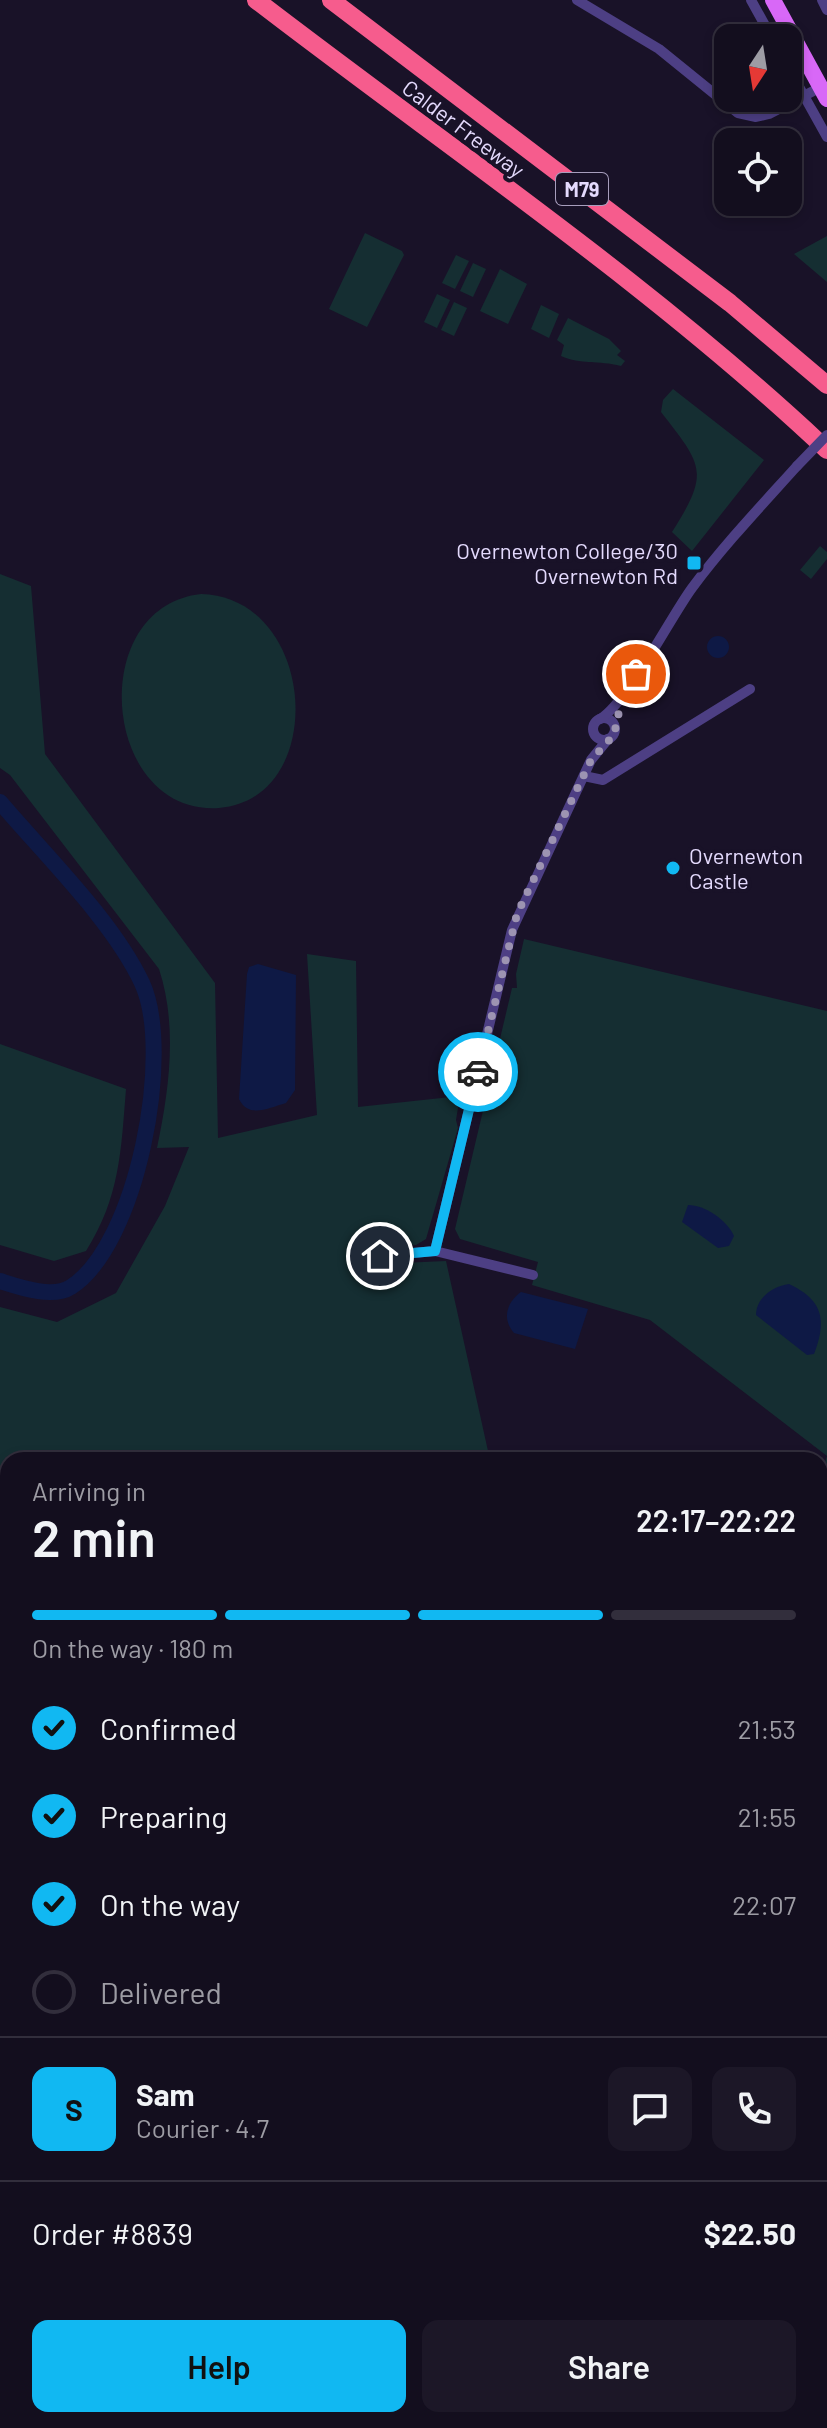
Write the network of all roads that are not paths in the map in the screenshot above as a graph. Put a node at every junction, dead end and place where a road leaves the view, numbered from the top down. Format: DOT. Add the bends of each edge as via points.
graph roads {
  1 [pos="256,0"];
  2 [pos="331,0"];
  3 [pos="577,0"];
  4 [pos="751,0"];
  5 [pos="773,0"];
  6 [pos="822,0"];
  7 [pos="827,10"];
  8 [pos="764,24"];
  9 [pos="802,92"];
  10 [pos="824,93"];
  11 [pos="804,96"];
  12 [pos="827,137"];
  13 [pos="827,385"];
  14 [pos="827,435"];
  15 [pos="827,450"];
  16 [pos="750,689"];
  17 [pos="624,695"];
  18 [pos="600,719"];
  19 [pos="615,725"];
  20 [pos="595,735"];
  21 [pos="608,739"];
  22 [pos="587,768"];
  23 [pos="435,1251"];
  24 [pos="357,1258"];
  25 [pos="533,1275"];
  1 -- 15 [label="highway, Calder Freeway / M79" via="653,301"];
  2 -- 13 [label="highway, Calder Freeway / M79" via="730,303"];
  3 -- 11 [label="street" via="659,49 738,113 762,116"];
  4 -- 8 [label="street"];
  5 -- 10 [label="main road"];
  6 -- 7 [label="street"];
  9 -- 11 [label="street"];
  10 -- 11 [label="street"];
  11 -- 12 [label="street"];
  14 -- 17 [label="street, bridge" via="703,574"];
  16 -- 22 [label="street" via="600,781"];
  17 -- 18 [label="street"];
  17 -- 19 [label="street"];
  18 -- 19 [label="street"];
  18 -- 20 [label="street"];
  19 -- 21 [label="street"];
  20 -- 21 [label="street"];
  20 -- 22 [label="street"];
  21 -- 22 [label="street"];
  22 -- 23 [label="street" via="511,932"];
  23 -- 24 [label="street"];
  23 -- 25 [label="street"];
}
